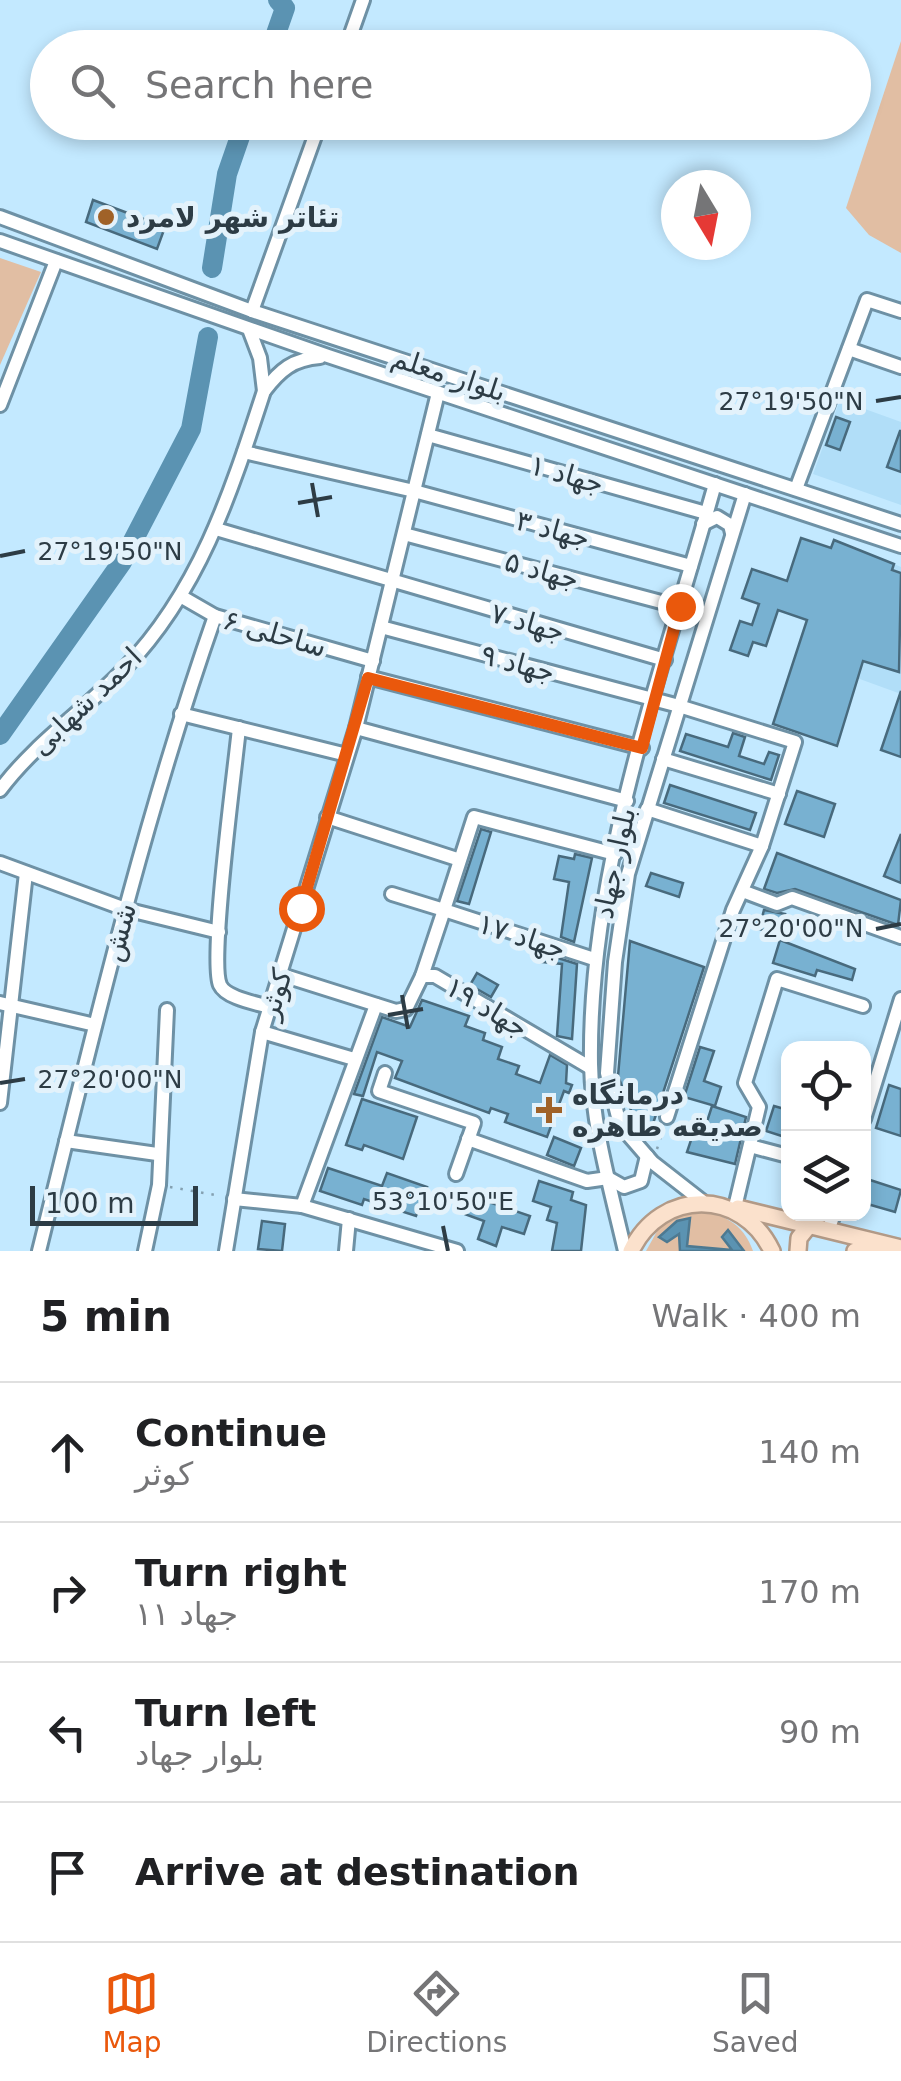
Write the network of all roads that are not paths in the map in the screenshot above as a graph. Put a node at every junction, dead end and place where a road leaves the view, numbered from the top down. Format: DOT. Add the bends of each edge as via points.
graph roads {
  1 [pos="363,0"];
  2 [pos="352,30"];
  3 [pos="313,140"];
  4 [pos="0,218"];
  5 [pos="0,241"];
  6 [pos="56,260"];
  7 [pos="252,310"];
  8 [pos="901,311"];
  9 [pos="249,328"];
  10 [pos="849,350"];
  11 [pos="328,356"];
  12 [pos="901,367"];
  13 [pos="264,391"];
  14 [pos="438,393"];
  15 [pos="0,405"];
  16 [pos="556,409"];
  17 [pos="550,430"];
  18 [pos="428,435"];
  19 [pos="244,452"];
  20 [pos="714,484"];
  21 [pos="796,489"];
  22 [pos="414,491"];
  23 [pos="744,494"];
  24 [pos="705,519"];
  25 [pos="901,524"];
  26 [pos="216,530"];
  27 [pos="732,533"];
  28 [pos="404,534"];
  29 [pos="901,546"];
  30 [pos="691,566"];
  31 [pos="392,584"];
  32 [pos="182,597"];
  33 [pos="680,606"];
  34 [pos="215,616"];
  35 [pos="381,627"];
  36 [pos="664,660"];
  37 [pos="372,661"];
  38 [pos="368,678"];
  39 [pos="654,700"];
  40 [pos="680,706"];
  41 [pos="181,714"];
  42 [pos="239,728"];
  43 [pos="356,728"];
  44 [pos="642,748"];
  45 [pos="347,755"];
  46 [pos="663,758"];
  47 [pos="0,790"];
  48 [pos="778,794"];
  49 [pos="627,800"];
  50 [pos="647,809"];
  51 [pos="327,817"];
  52 [pos="762,846"];
  53 [pos="614,854"];
  54 [pos="458,859"];
  55 [pos="0,864"];
  56 [pos="26,873"];
  57 [pos="745,892"];
  58 [pos="392,894"];
  59 [pos="125,909"];
  60 [pos="444,910"];
  61 [pos="219,932"];
  62 [pos="901,937"];
  63 [pos="594,959"];
  64 [pos="282,975"];
  65 [pos="422,976"];
  66 [pos="901,999"];
  67 [pos="5,1003"];
  68 [pos="376,1005"];
  69 [pos="864,1006"];
  70 [pos="269,1008"];
  71 [pos="167,1010"];
  72 [pos="95,1026"];
  73 [pos="262,1032"];
  74 [pos="354,1059"];
  75 [pos="2,1068"];
  76 [pos="591,1068"];
  77 [pos="385,1072"];
  78 [pos="871,1096"];
  79 [pos="0,1103"];
  80 [pos="667,1118"];
  81 [pos="468,1140"];
  82 [pos="66,1141"];
  83 [pos="750,1146"];
  84 [pos="157,1154"];
  85 [pos="781,1154"];
  86 [pos="650,1159"];
  87 [pos="456,1174"];
  88 [pos="608,1178"];
  89 [pos="234,1198"];
  90 [pos="702,1202"];
  91 [pos="302,1206"];
  92 [pos="730,1206"];
  93 [pos="349,1218"];
  94 [pos="832,1221"];
  95 [pos="811,1223"];
  96 [pos="898,1248"];
  97 [pos="39,1251"];
  98 [pos="145,1251"];
  99 [pos="226,1251"];
  100 [pos="346,1251"];
  101 [pos="457,1251"];
  102 [pos="628,1251"];
  103 [pos="772,1251"];
  104 [pos="798,1251"];
  105 [pos="855,1251"];
  1 -- 2 [label="street"];
  3 -- 7 [label="street"];
  4 -- 7 [label="street, بلوار معلم"];
  5 -- 6 [label="street, بلوار معلم"];
  6 -- 9 [label="street, بلوار معلم"];
  6 -- 15 [label="street"];
  7 -- 16 [label="street, بلوار معلم"];
  8 -- 10 [label="street" via="868,300"];
  9 -- 11 [label="street, بلوار معلم"];
  9 -- 13 [label="street, احمد شهابی"];
  10 -- 12 [label="street"];
  10 -- 21 [label="street"];
  11 -- 13 [label="street" via="302,358 279,371"];
  11 -- 14 [label="street, بلوار معلم"];
  13 -- 19 [label="street, احمد شهابی"];
  14 -- 17 [label="street, بلوار معلم"];
  14 -- 18 [label="street, کوثر"];
  16 -- 17 [label="street"];
  16 -- 21 [label="street, بلوار معلم"];
  17 -- 20 [label="street, بلوار معلم"];
  18 -- 22 [label="street, کوثر"];
  18 -- 24 [label="street, جهاد ۱"];
  19 -- 22 [label="street, جهاد ۳"];
  19 -- 26 [label="street, احمد شهابی"];
  20 -- 23 [label="street, بلوار معلم"];
  20 -- 24 [label="street, بلوار جهاد"];
  21 -- 25 [label="street, بلوار معلم"];
  22 -- 28 [label="street, کوثر"];
  22 -- 30 [label="street, جهاد ۳"];
  23 -- 27 [label="street, بلوار جهاد"];
  23 -- 29 [label="street, بلوار معلم"];
  24 -- 27 [label="street, جهاد ۱" via="717,517"];
  24 -- 30 [label="street, بلوار جهاد"];
  26 -- 31 [label="street, جهاد ۷"];
  26 -- 32 [label="street, احمد شهابی"];
  27 -- 40 [label="street, بلوار جهاد"];
  28 -- 31 [label="street, کوثر"];
  28 -- 33 [label="street, جهاد ۵"];
  30 -- 33 [label="street, بلوار جهاد"];
  31 -- 35 [label="street, کوثر"];
  31 -- 36 [label="street, جهاد ۷"];
  32 -- 34 [label="street, ساحلی ۶"];
  32 -- 47 [label="street, احمد شهابی" via="124,670 35,747"];
  33 -- 36 [label="street, بلوار جهاد"];
  34 -- 37 [label="street, ساحلی ۶"];
  34 -- 41 [label="street, شش"];
  35 -- 37 [label="street, کوثر"];
  35 -- 39 [label="street, جهاد ۹"];
  36 -- 39 [label="street, بلوار جهاد"];
  37 -- 38 [label="street, کوثر"];
  38 -- 43 [label="street, کوثر"];
  38 -- 44 [label="street"];
  39 -- 40 [label="street, جهاد ۹"];
  39 -- 44 [label="street, بلوار جهاد"];
  40 -- 46 [label="street, بلوار جهاد"];
  40 -- 48 [label="street, جهاد ۹" via="796,742"];
  41 -- 42 [label="street"];
  41 -- 59 [label="street, شش"];
  42 -- 45 [label="street"];
  42 -- 61 [label="street"];
  43 -- 45 [label="street, کوثر"];
  43 -- 49 [label="street"];
  44 -- 49 [label="street, بلوار جهاد"];
  45 -- 51 [label="street, کوثر"];
  46 -- 48 [label="street"];
  46 -- 50 [label="street, بلوار جهاد"];
  48 -- 52 [label="street"];
  49 -- 53 [label="street, بلوار جهاد"];
  50 -- 52 [label="street"];
  50 -- 86 [label="street, بلوار جهاد" via="623,909 607,1073 620,1125"];
  51 -- 54 [label="street"];
  51 -- 64 [label="street, کوثر"];
  52 -- 57 [label="street"];
  53 -- 54 [label="street, جهاد ۱۷" via="474,816"];
  53 -- 63 [label="street, بلوار جهاد"];
  54 -- 60 [label="street, جهاد ۱۷"];
  55 -- 56 [label="street"];
  56 -- 59 [label="street"];
  56 -- 67 [label="street"];
  57 -- 62 [label="street" via="777,904 792,898"];
  57 -- 80 [label="street"];
  58 -- 60 [label="street"];
  59 -- 61 [label="street"];
  59 -- 72 [label="street, شش"];
  60 -- 63 [label="street, جهاد ۱۷"];
  60 -- 65 [label="street"];
  61 -- 70 [label="street" via="220,988"];
  63 -- 76 [label="street, بلوار جهاد"];
  64 -- 68 [label="street"];
  64 -- 70 [label="street, کوثر"];
  65 -- 68 [label="street, جهاد ۱۹" via="406,1009"];
  65 -- 76 [label="street, جهاد ۱۹" via="436,976"];
  66 -- 78 [label="street"];
  67 -- 72 [label="street"];
  67 -- 75 [label="street"];
  68 -- 74 [label="street"];
  69 -- 83 [label="street" via="777,979 745,1083 760,1106"];
  70 -- 73 [label="street, کوثر"];
  71 -- 84 [label="street"];
  72 -- 82 [label="street, شش"];
  73 -- 74 [label="street"];
  73 -- 89 [label="street, کوثر"];
  74 -- 91 [label="street"];
  75 -- 79 [label="street"];
  76 -- 88 [label="street, بلوار جهاد"];
  77 -- 81 [label="street" via="379,1091 474,1123"];
  81 -- 87 [label="street"];
  81 -- 88 [label="street" via="587,1182"];
  82 -- 84 [label="street"];
  82 -- 97 [label="street, شش"];
  83 -- 85 [label="street"];
  83 -- 92 [label="street"];
  84 -- 98 [label="street" via="159,1185"];
  86 -- 88 [label="street" via="641,1181 624,1187"];
  86 -- 90 [label="street, بلوار جهاد"];
  88 -- 102 [label="street, بلوار جهاد"];
  89 -- 91 [label="street"];
  89 -- 99 [label="street, کوثر"];
  90 -- 92 [label="main road"];
  90 -- 102 [label="main road" via="660,1214"];
  91 -- 93 [label="street"];
  92 -- 95 [label="main road"];
  92 -- 103 [label="main road" via="760,1230"];
  93 -- 100 [label="street"];
  93 -- 101 [label="street"];
  94 -- 95 [label="main road"];
  94 -- 96 [label="main road"];
  95 -- 104 [label="main road"];
  96 -- 105 [label="main road"];
}
